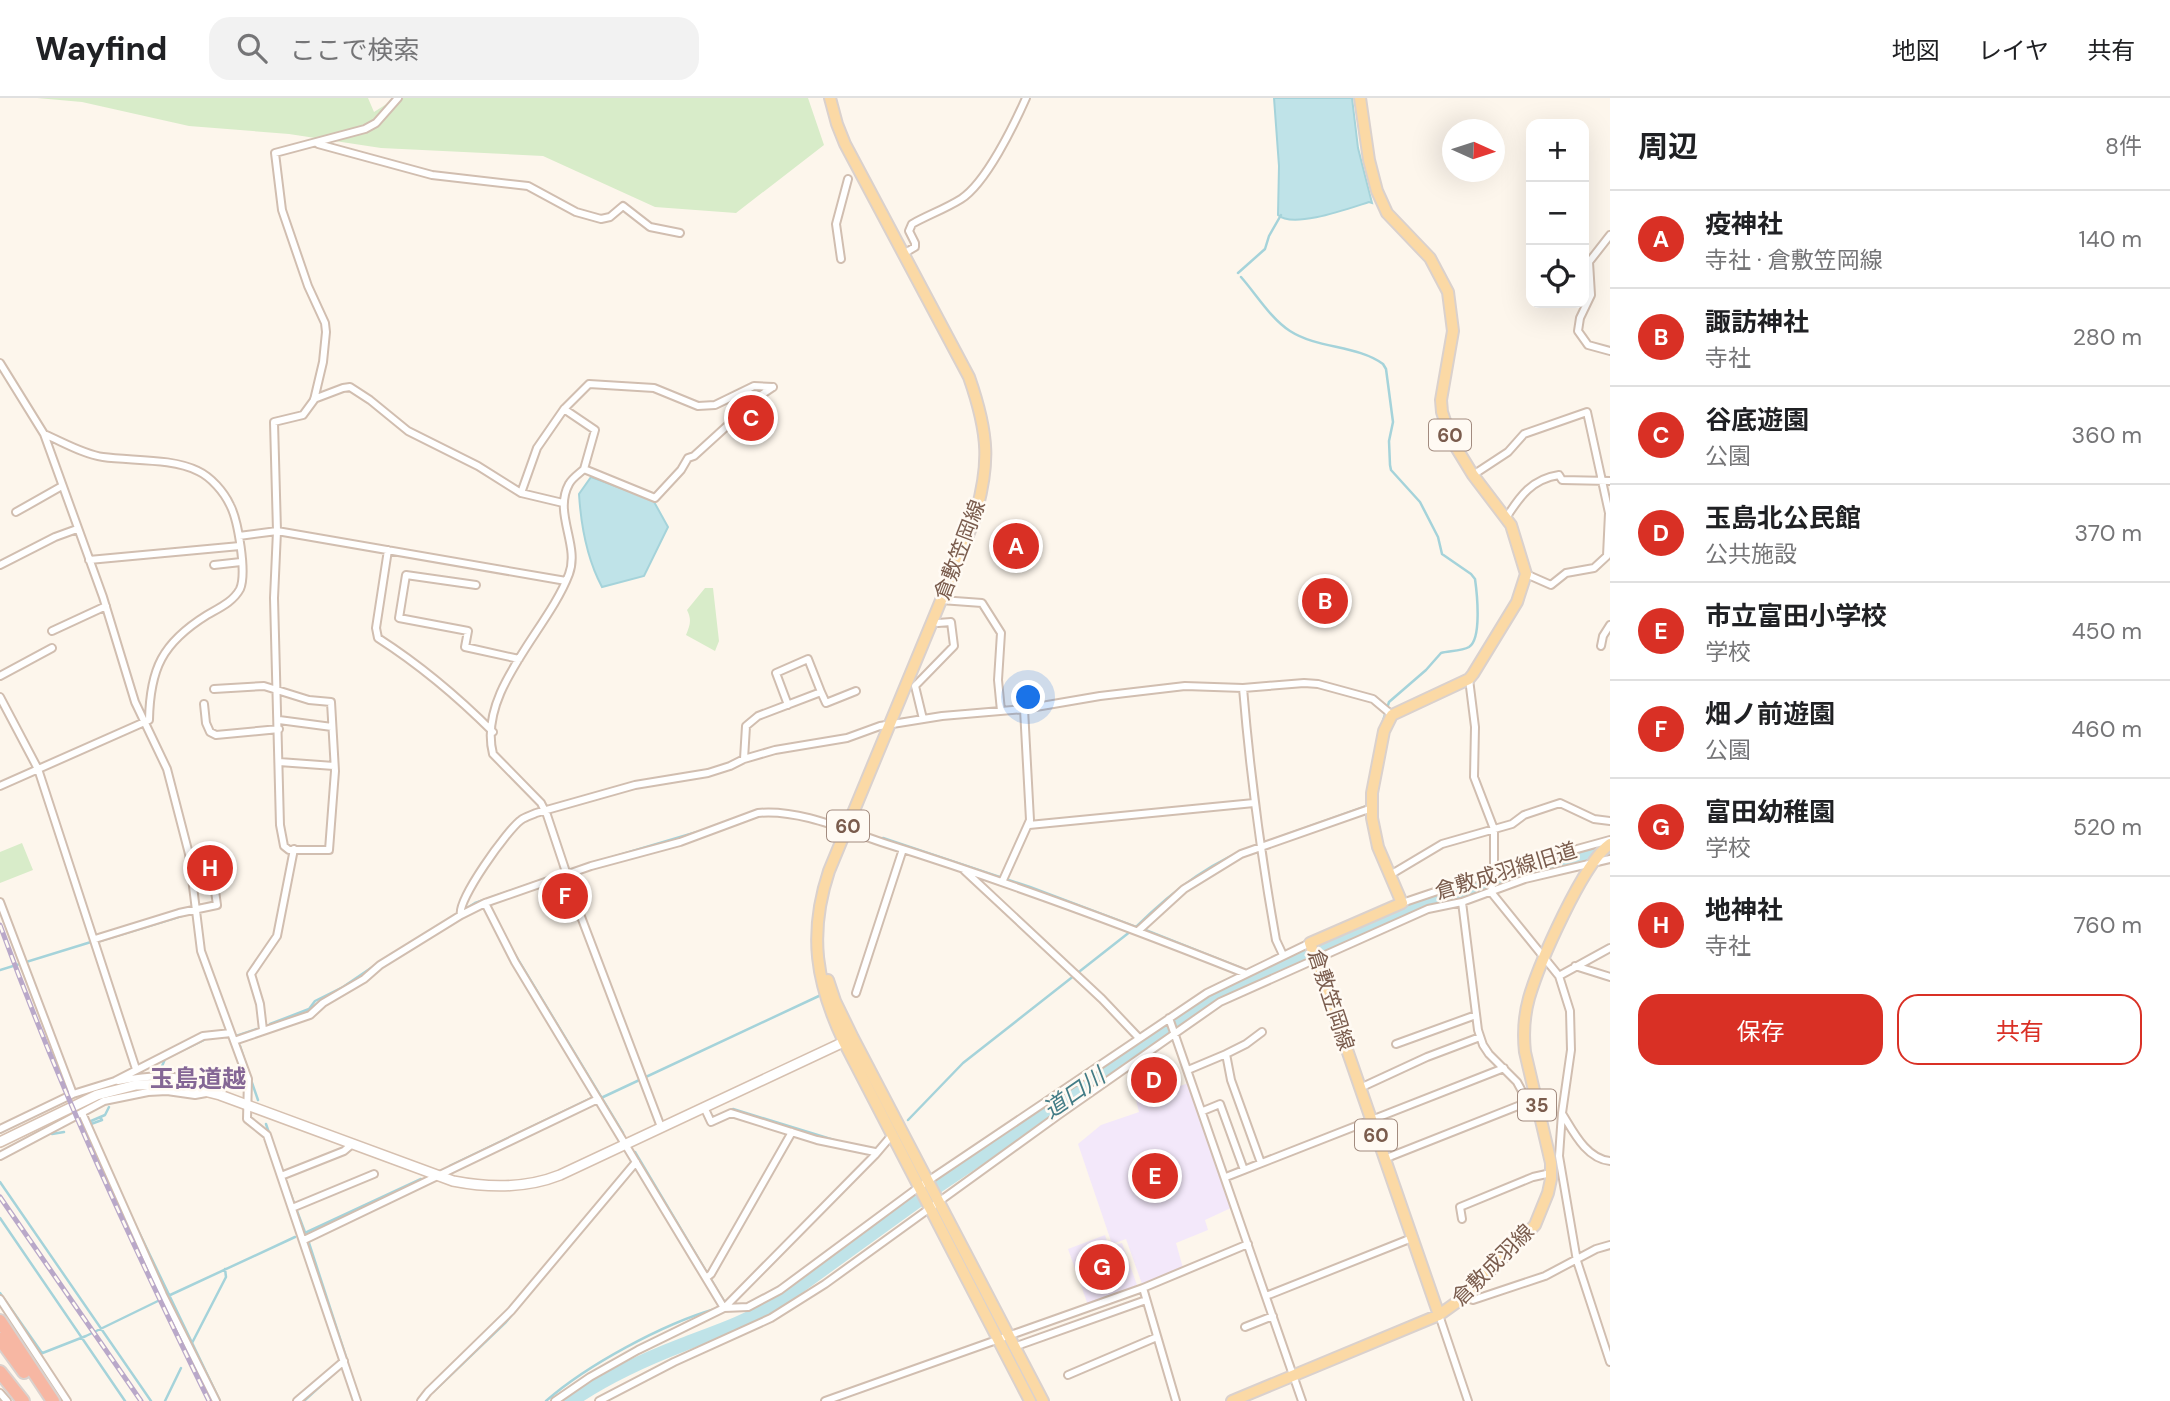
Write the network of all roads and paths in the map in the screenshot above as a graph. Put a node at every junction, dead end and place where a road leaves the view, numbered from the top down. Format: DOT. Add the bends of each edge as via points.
graph roads {
  1 [pos="398,98"];
  2 [pos="830,98"];
  3 [pos="1027,98"];
  4 [pos="1360,98"];
  5 [pos="316,143"];
  6 [pos="848,179"];
  7 [pos="680,233"];
  8 [pos="1610,235"];
  9 [pos="902,254"];
  10 [pos="841,259"];
  11 [pos="1610,351"];
  12 [pos="0,363"];
  13 [pos="314,399"];
  14 [pos="564,410"];
  15 [pos="44,434"];
  16 [pos="584,469"];
  17 [pos="1473,475"];
  18 [pos="1610,481"];
  19 [pos="1601,482"];
  20 [pos="62,486"];
  21 [pos="521,493"];
  22 [pos="563,503"];
  23 [pos="16,512"];
  24 [pos="1506,518"];
  25 [pos="77,529"];
  26 [pos="276,531"];
  27 [pos="239,537"];
  28 [pos="240,546"];
  29 [pos="388,550"];
  30 [pos="1608,557"];
  31 [pos="89,560"];
  32 [pos="241,562"];
  33 [pos="0,565"];
  34 [pos="214,565"];
  35 [pos="1526,574"];
  36 [pos="566,581"];
  37 [pos="476,585"];
  38 [pos="941,600"];
  39 [pos="106,606"];
  40 [pos="938,623"];
  41 [pos="1610,625"];
  42 [pos="52,631"];
  43 [pos="1601,646"];
  44 [pos="52,648"];
  45 [pos="519,659"];
  46 [pos="0,677"];
  47 [pos="1469,679"];
  48 [pos="1243,688"];
  49 [pos="277,689"];
  50 [pos="214,690"];
  51 [pos="856,691"];
  52 [pos="821,692"];
  53 [pos="0,697"];
  54 [pos="204,704"];
  55 [pos="788,705"];
  56 [pos="1024,709"];
  57 [pos="1002,711"];
  58 [pos="1389,711"];
  59 [pos="923,719"];
  60 [pos="279,720"];
  61 [pos="144,724"];
  62 [pos="890,724"];
  63 [pos="332,727"];
  64 [pos="279,729"];
  65 [pos="492,732"];
  66 [pos="744,759"];
  67 [pos="279,762"];
  68 [pos="334,766"];
  69 [pos="38,769"];
  70 [pos="0,786"];
  71 [pos="1254,803"];
  72 [pos="1372,808"];
  73 [pos="545,811"];
  74 [pos="1610,821"];
  75 [pos="1029,825"];
  76 [pos="1494,829"];
  77 [pos="846,831"];
  78 [pos="1609,844"];
  79 [pos="1260,845"];
  80 [pos="294,849"];
  81 [pos="903,849"];
  82 [pos="1610,859"];
  83 [pos="1592,863"];
  84 [pos="963,869"];
  85 [pos="565,873"];
  86 [pos="1390,875"];
  87 [pos="1494,875"];
  88 [pos="1003,878"];
  89 [pos="1492,890"];
  90 [pos="215,891"];
  91 [pos="0,902"];
  92 [pos="1462,902"];
  93 [pos="485,903"];
  94 [pos="1402,903"];
  95 [pos="195,909"];
  96 [pos="460,913"];
  97 [pos="1138,931"];
  98 [pos="95,939"];
  99 [pos="1610,947"];
  100 [pos="1313,951"];
  101 [pos="1283,955"];
  102 [pos="1545,957"];
  103 [pos="1576,966"];
  104 [pos="1244,973"];
  105 [pos="1559,976"];
  106 [pos="1610,978"];
  107 [pos="856,993"];
  108 [pos="1476,1015"];
  109 [pos="1169,1018"];
  110 [pos="263,1030"];
  111 [pos="1175,1032"];
  112 [pos="1262,1032"];
  113 [pos="231,1033"];
  114 [pos="1480,1037"];
  115 [pos="1139,1038"];
  116 [pos="849,1040"];
  117 [pos="234,1041"];
  118 [pos="1396,1044"];
  119 [pos="1226,1054"];
  120 [pos="136,1069"];
  121 [pos="1504,1069"];
  122 [pos="1188,1070"];
  123 [pos="115,1081"];
  124 [pos="1360,1088"];
  125 [pos="210,1091"];
  126 [pos="74,1094"];
  127 [pos="598,1099"];
  128 [pos="1533,1104"];
  129 [pos="247,1105"];
  130 [pos="704,1107"];
  131 [pos="1203,1111"];
  132 [pos="82,1113"];
  133 [pos="1562,1113"];
  134 [pos="1371,1121"];
  135 [pos="661,1126"];
  136 [pos="0,1129"];
  137 [pos="793,1133"];
  138 [pos="892,1135"];
  139 [pos="1559,1139"];
  140 [pos="1546,1141"];
  141 [pos="0,1142"];
  142 [pos="626,1144"];
  143 [pos="351,1145"];
  144 [pos="876,1150"];
  145 [pos="0,1156"];
  146 [pos="1384,1159"];
  147 [pos="635,1160"];
  148 [pos="1610,1161"];
  149 [pos="1261,1163"];
  150 [pos="1244,1170"];
  151 [pos="1551,1173"];
  152 [pos="374,1174"];
  153 [pos="283,1175"];
  154 [pos="438,1177"];
  155 [pos="1226,1177"];
  156 [pos="923,1184"];
  157 [pos="934,1205"];
  158 [pos="294,1207"];
  159 [pos="1462,1219"];
  160 [pos="306,1238"];
  161 [pos="1412,1238"];
  162 [pos="1248,1244"];
  163 [pos="1610,1245"];
  164 [pos="1577,1261"];
  165 [pos="708,1277"];
  166 [pos="1143,1288"];
  167 [pos="1266,1296"];
  168 [pos="1464,1297"];
  169 [pos="0,1299"];
  170 [pos="1146,1300"];
  171 [pos="723,1306"];
  172 [pos="1438,1315"];
  173 [pos="1272,1316"];
  174 [pos="0,1321"];
  175 [pos="1245,1326"];
  176 [pos="1157,1336"];
  177 [pos="1004,1338"];
  178 [pos="0,1339"];
  179 [pos="1014,1347"];
  180 [pos="344,1361"];
  181 [pos="1610,1362"];
  182 [pos="0,1372"];
  183 [pos="1068,1375"];
  184 [pos="1294,1375"];
  185 [pos="0,1393"];
  186 [pos="7,1401"];
  187 [pos="23,1401"];
  188 [pos="45,1401"];
  189 [pos="53,1401"];
  190 [pos="67,1401"];
  191 [pos="216,1401"];
  192 [pos="297,1401"];
  193 [pos="357,1401"];
  194 [pos="421,1401"];
  195 [pos="555,1401"];
  196 [pos="599,1401"];
  197 [pos="825,1401"];
  198 [pos="1030,1401"];
  199 [pos="1043,1401"];
  200 [pos="1177,1401"];
  201 [pos="1232,1401"];
  202 [pos="1302,1401"];
  203 [pos="1468,1401"];
  1 -- 5 [label="street" via="376,123"];
  2 -- 9 [label="main road, 倉敷笠岡線 / 60" via="845,144"];
  3 -- 9 [label="street" via="980,177 961,199 912,224 909,231 915,247"];
  4 -- 17 [label="main road, 60" via="1377,191 1387,213 1430,258 1448,292 1453,331 1441,412"];
  5 -- 7 [label="street" via="432,175 528,186 576,212 601,219 624,206 650,227"];
  5 -- 13 [label="street" via="275,153 282,210 326,328"];
  6 -- 10 [label="street" via="836,224"];
  8 -- 11 [label="street" via="1589,262 1591,295 1578,331 1588,345"];
  9 -- 38 [label="main road, 倉敷笠岡線 / 60" via="969,377 985,437 983,492"];
  12 -- 15 [label="street"];
  13 -- 21 [label="street" via="350,387 408,431"];
  13 -- 26 [label="street" via="305,414 274,422"];
  14 -- 16 [label="street" via="595,430"];
  14 -- 16 [label="street" via="589,384 654,388 698,406 715,405 754,386 773,387 688,458 655,498"];
  14 -- 21 [label="street" via="537,448"];
  15 -- 20 [label="street"];
  15 -- 27 [label="street" via="101,457 197,470 232,507"];
  16 -- 22 [label="street" via="569,483"];
  17 -- 19 [label="street" via="1508,452 1524,434 1587,412"];
  17 -- 24 [label="main road, 60"];
  18 -- 19 [label="street"];
  19 -- 24 [label="street" via="1562,480 1559,475 1532,484"];
  19 -- 30 [label="street" via="1609,513"];
  20 -- 23 [label="street"];
  20 -- 25 [label="street"];
  21 -- 22 [label="street"];
  22 -- 36 [label="street" via="572,559"];
  24 -- 35 [label="main road, 60"];
  25 -- 31 [label="street"];
  25 -- 33 [label="street"];
  26 -- 27 [label="street"];
  26 -- 29 [label="street"];
  26 -- 49 [label="street"];
  27 -- 28 [label="street"];
  28 -- 31 [label="street"];
  28 -- 32 [label="street"];
  29 -- 36 [label="street"];
  29 -- 65 [label="street" via="378,638 444,686"];
  30 -- 35 [label="street" via="1594,568 1566,573 1551,585"];
  31 -- 39 [label="street"];
  32 -- 34 [label="street"];
  32 -- 61 [label="street" via="242,583 233,598 192,625 162,656 151,685 149,720"];
  35 -- 47 [label="main road" via="1517,602"];
  36 -- 45 [label="street"];
  37 -- 45 [label="street" via="407,575 399,618 468,631 465,647"];
  38 -- 57 [label="street" via="982,603 1001,633 998,680"];
  38 -- 62 [label="main road, 倉敷笠岡線 / 60"];
  39 -- 42 [label="street"];
  39 -- 61 [label="street"];
  40 -- 59 [label="street" via="951,622 954,646 915,686"];
  41 -- 43 [label="street"];
  44 -- 46 [label="street"];
  45 -- 65 [label="street" via="496,700"];
  47 -- 58 [label="main road"];
  47 -- 76 [label="street" via="1475,727 1474,777"];
  48 -- 56 [label="street" via="1185,686"];
  48 -- 58 [label="street" via="1318,684 1373,699"];
  48 -- 71 [label="street"];
  49 -- 50 [label="street"];
  49 -- 60 [label="street"];
  49 -- 63 [label="street" via="331,702"];
  51 -- 52 [label="street" via="826,703"];
  52 -- 55 [label="street"];
  52 -- 55 [label="street" via="808,659 776,673"];
  53 -- 69 [label="street"];
  54 -- 64 [label="street" via="206,723 216,735"];
  55 -- 66 [label="street" via="758,716 746,726"];
  56 -- 57 [label="street"];
  56 -- 75 [label="street"];
  57 -- 59 [label="street"];
  58 -- 72 [label="main road"];
  59 -- 62 [label="street"];
  60 -- 63 [label="street"];
  60 -- 64 [label="street"];
  61 -- 69 [label="street"];
  61 -- 95 [label="street" via="167,769 184,828"];
  62 -- 66 [label="street"];
  62 -- 77 [label="main road, 倉敷笠岡線 / 60"];
  63 -- 68 [label="street"];
  64 -- 67 [label="street"];
  65 -- 73 [label="street" via="494,754"];
  66 -- 73 [label="street" via="708,773 635,785"];
  67 -- 68 [label="street"];
  67 -- 80 [label="street" via="280,825 284,846"];
  68 -- 80 [label="street" via="329,850"];
  69 -- 70 [label="street"];
  69 -- 98 [label="street"];
  71 -- 75 [label="street"];
  71 -- 79 [label="street"];
  72 -- 79 [label="street"];
  72 -- 86 [label="main road" via="1378,847"];
  73 -- 85 [label="street"];
  73 -- 96 [label="street" via="521,820 474,880"];
  74 -- 76 [label="street" via="1594,819 1560,803"];
  75 -- 88 [label="street"];
  76 -- 86 [label="street" via="1442,844"];
  76 -- 87 [label="street"];
  77 -- 81 [label="street"];
  77 -- 85 [label="street" via="784,814 758,813 680,842"];
  77 -- 116 [label="main road, 倉敷笠岡線 / 60" via="822,892 816,954 830,1013"];
  78 -- 83 [label="main road, 倉敷成羽線 / 35"];
  78 -- 87 [label="street, 倉敷成羽線旧道"];
  79 -- 97 [label="street" via="1184,889"];
  79 -- 101 [label="street" via="1276,940"];
  80 -- 110 [label="street" via="277,936 251,974"];
  81 -- 84 [label="street"];
  81 -- 107 [label="street"];
  82 -- 83 [label="street"];
  83 -- 89 [label="street"];
  83 -- 102 [label="main road, 倉敷成羽線 / 35"];
  84 -- 88 [label="street"];
  84 -- 115 [label="street"];
  85 -- 93 [label="street"];
  85 -- 135 [label="street"];
  86 -- 94 [label="main road"];
  87 -- 89 [label="street"];
  87 -- 94 [label="street, 倉敷成羽線旧道"];
  88 -- 97 [label="street"];
  89 -- 92 [label="street"];
  89 -- 102 [label="street"];
  90 -- 95 [label="street" via="217,905"];
  91 -- 126 [label="street"];
  92 -- 100 [label="street" via="1428,909"];
  92 -- 108 [label="street"];
  93 -- 96 [label="street"];
  93 -- 127 [label="street"];
  94 -- 100 [label="main road, 倉敷笠岡線"];
  95 -- 98 [label="street"];
  95 -- 113 [label="street" via="201,951"];
  96 -- 110 [label="street" via="310,1015"];
  97 -- 104 [label="street"];
  98 -- 120 [label="street"];
  99 -- 103 [label="street"];
  100 -- 101 [label="street"];
  100 -- 111 [label="street"];
  100 -- 124 [label="main road, 倉敷笠岡線 / 60"];
  101 -- 104 [label="street"];
  102 -- 105 [label="street"];
  102 -- 128 [label="main road, 倉敷成羽線 / 35" via="1529,998 1523,1034"];
  103 -- 105 [label="street"];
  103 -- 106 [label="street"];
  104 -- 109 [label="street"];
  105 -- 133 [label="street" via="1570,1011 1571,1037"];
  108 -- 114 [label="street"];
  108 -- 118 [label="street"];
  109 -- 111 [label="street"];
  109 -- 115 [label="street"];
  110 -- 117 [label="street"];
  111 -- 122 [label="street"];
  111 -- 157 [label="street"];
  112 -- 119 [label="street"];
  113 -- 117 [label="street"];
  113 -- 120 [label="street" via="203,1036"];
  114 -- 121 [label="street"];
  114 -- 124 [label="street"];
  115 -- 156 [label="street"];
  116 -- 130 [label="street"];
  116 -- 138 [label="main road, 倉敷笠岡線 / 60"];
  116 -- 156 [label="main road, 倉敷笠岡線 / 60"];
  117 -- 129 [label="street" via="248,1079"];
  119 -- 122 [label="street"];
  119 -- 149 [label="street"];
  120 -- 123 [label="street"];
  121 -- 128 [label="street"];
  121 -- 134 [label="street"];
  122 -- 131 [label="street"];
  123 -- 125 [label="street" via="180,1078"];
  123 -- 126 [label="street"];
  124 -- 134 [label="main road, 倉敷笠岡線 / 60"];
  125 -- 129 [label="street"];
  125 -- 132 [label="street" via="130,1094"];
  125 -- 141 [label="street" via="163,1083 123,1087"];
  126 -- 136 [label="street"];
  127 -- 142 [label="street"];
  127 -- 154 [label="street"];
  128 -- 140 [label="main road, 倉敷成羽線 / 35"];
  128 -- 146 [label="street"];
  129 -- 143 [label="street"];
  129 -- 153 [label="street" via="247,1119 266,1133"];
  130 -- 135 [label="street"];
  130 -- 137 [label="street" via="711,1122 731,1112"];
  131 -- 150 [label="street" via="1220,1104"];
  131 -- 155 [label="street"];
  132 -- 145 [label="street"];
  132 -- 191 [label="street" via="167,1304"];
  133 -- 139 [label="street"];
  133 -- 148 [label="street" via="1588,1150"];
  134 -- 146 [label="main road, 倉敷笠岡線 / 60"];
  134 -- 149 [label="street"];
  135 -- 142 [label="street"];
  137 -- 144 [label="street"];
  137 -- 165 [label="street"];
  138 -- 144 [label="street"];
  138 -- 156 [label="main road, 倉敷笠岡線 / 60"];
  139 -- 140 [label="street"];
  139 -- 164 [label="street"];
  140 -- 151 [label="main road, 倉敷成羽線 / 35"];
  142 -- 147 [label="street"];
  142 -- 154 [label="street" via="561,1175 524,1185 478,1186"];
  143 -- 153 [label="street"];
  143 -- 154 [label="street"];
  144 -- 171 [label="street"];
  146 -- 161 [label="main road, 倉敷笠岡線 / 60"];
  147 -- 165 [label="street"];
  147 -- 194 [label="street" via="511,1311"];
  149 -- 150 [label="street"];
  150 -- 155 [label="street"];
  151 -- 159 [label="street" via="1460,1207"];
  151 -- 168 [label="main road, 倉敷成羽線 / 35" via="1535,1225"];
  152 -- 158 [label="street"];
  153 -- 158 [label="street"];
  154 -- 160 [label="street"];
  155 -- 162 [label="street"];
  156 -- 157 [label="main road, 倉敷笠岡線 / 60"];
  156 -- 171 [label="street" via="780,1290 748,1307"];
  157 -- 177 [label="main road, 倉敷笠岡線 / 60"];
  157 -- 196 [label="street" via="771,1318"];
  158 -- 160 [label="street"];
  160 -- 180 [label="street"];
  161 -- 167 [label="street"];
  161 -- 172 [label="main road, 倉敷笠岡線 / 60"];
  162 -- 166 [label="street"];
  162 -- 167 [label="street"];
  163 -- 164 [label="street"];
  164 -- 168 [label="street" via="1473,1300"];
  164 -- 181 [label="street"];
  165 -- 171 [label="street"];
  166 -- 170 [label="street"];
  166 -- 177 [label="street"];
  167 -- 173 [label="street"];
  168 -- 172 [label="main road, 倉敷成羽線 / 35"];
  169 -- 190 [label="street" via="35,1361"];
  170 -- 176 [label="street"];
  170 -- 179 [label="street"];
  171 -- 195 [label="street" via="590,1377"];
  172 -- 184 [label="main road, 倉敷成羽線 / 35"];
  172 -- 203 [label="street"];
  173 -- 175 [label="street"];
  173 -- 184 [label="street"];
  174 -- 189 [label="highway"];
  176 -- 183 [label="street"];
  176 -- 200 [label="street"];
  177 -- 179 [label="main road, 倉敷笠岡線 / 60"];
  177 -- 197 [label="street"];
  177 -- 198 [label="main road, 倉敷笠岡線 / 60"];
  178 -- 188 [label="highway"];
  179 -- 199 [label="main road, 倉敷笠岡線 / 60"];
  180 -- 192 [label="street"];
  180 -- 193 [label="street"];
  182 -- 187 [label="highway"];
  184 -- 201 [label="main road, 倉敷成羽線 / 35"];
  184 -- 202 [label="street"];
  185 -- 186 [label="street"];
}
